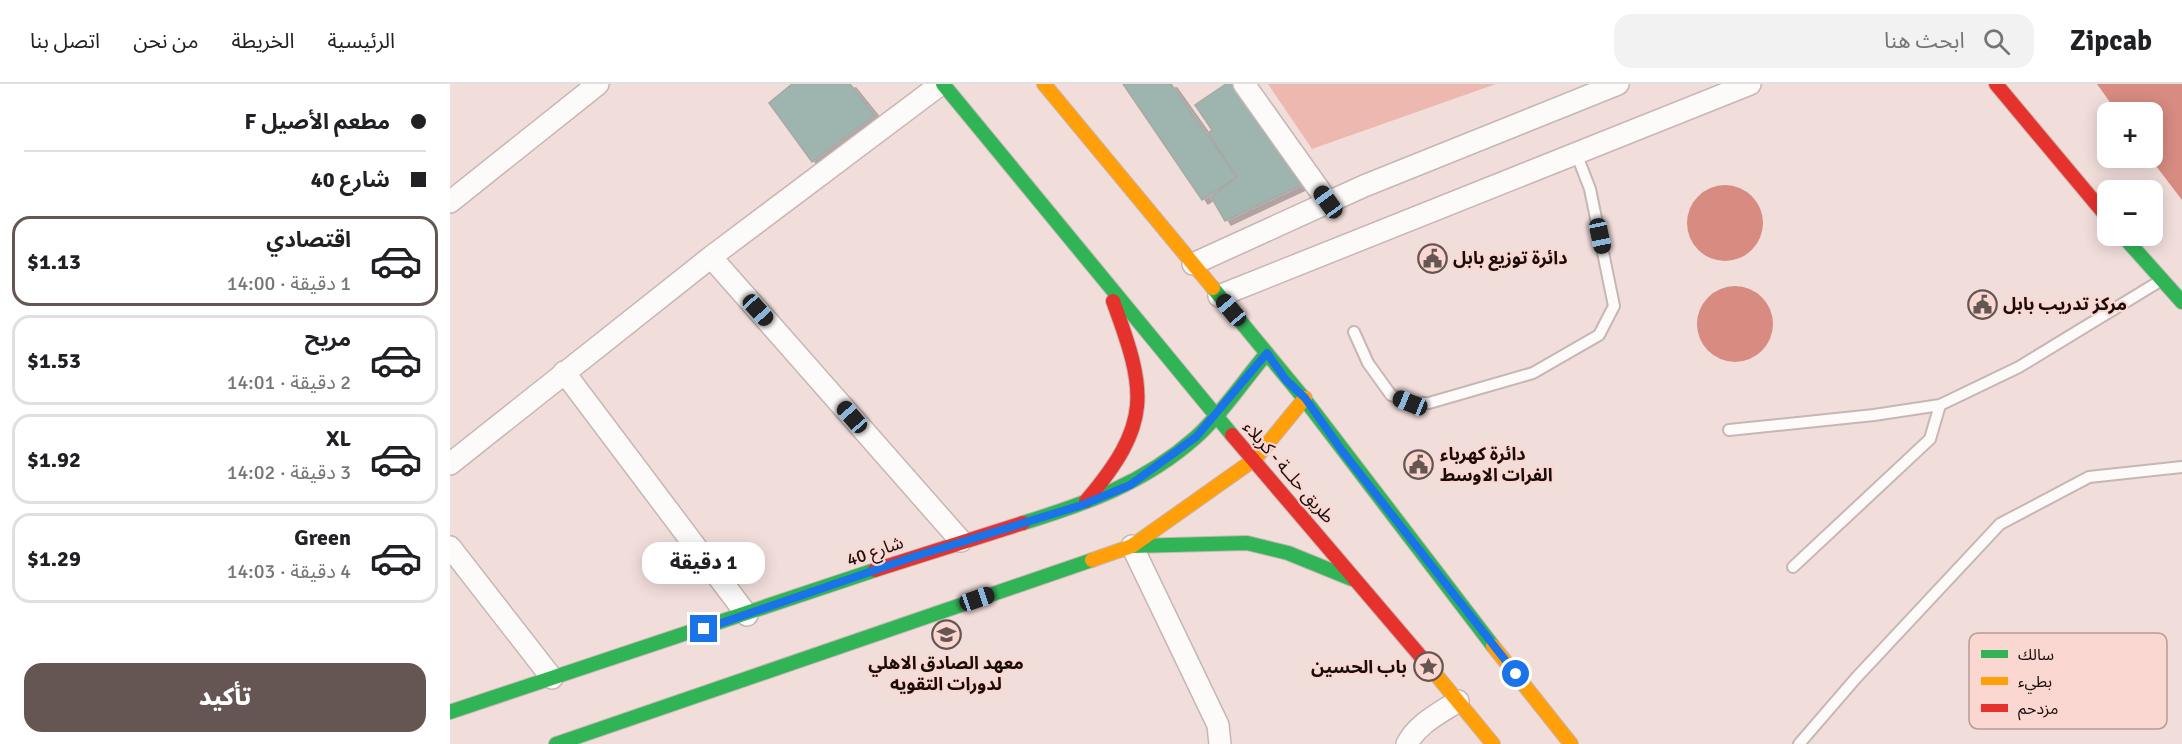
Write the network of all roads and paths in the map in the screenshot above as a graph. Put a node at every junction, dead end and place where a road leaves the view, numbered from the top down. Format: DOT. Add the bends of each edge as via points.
graph roads {
  1 [pos="598,84"];
  2 [pos="942,84"];
  3 [pos="1044,84"];
  4 [pos="1244,84"];
  5 [pos="1618,84"];
  6 [pos="1750,84"];
  7 [pos="1996,84"];
  8 [pos="1576,153"];
  9 [pos="450,202"];
  10 [pos="1328,202"];
  11 [pos="2097,205"];
  12 [pos="2132,246"];
  13 [pos="1225,249"];
  14 [pos="711,257"];
  15 [pos="1193,264"];
  16 [pos="2162,279"];
  17 [pos="1106,282"];
  18 [pos="1245,285"];
  19 [pos="1219,296"];
  20 [pos="2182,302"];
  21 [pos="1354,332"];
  22 [pos="1267,353"];
  23 [pos="564,372"];
  24 [pos="1305,398"];
  25 [pos="1940,405"];
  26 [pos="1216,416"];
  27 [pos="1729,430"];
  28 [pos="1255,459"];
  29 [pos="450,464"];
  30 [pos="2182,467"];
  31 [pos="1082,505"];
  32 [pos="961,541"];
  33 [pos="1132,546"];
  34 [pos="450,547"];
  35 [pos="1793,567"];
  36 [pos="1360,582"];
  37 [pos="747,615"];
  38 [pos="552,678"];
  39 [pos="1458,702"];
  40 [pos="450,712"];
  41 [pos="556,744"];
  42 [pos="1220,744"];
  43 [pos="1407,744"];
  44 [pos="1493,744"];
  45 [pos="1571,744"];
  46 [pos="1799,744"];
  1 -- 9 [label="street"];
  2 -- 14 [label="street"];
  2 -- 17 [label="main road, طريق حلــة - كربلاء"];
  3 -- 15 [label="main road"];
  4 -- 10 [label="street"];
  5 -- 10 [label="street"];
  6 -- 8 [label="street"];
  7 -- 11 [label="main road"];
  8 -- 18 [label="street"];
  8 -- 21 [label="lane" via="1590,189 1614,306 1599,335 1533,373 1429,403 1410,403 1390,395 1368,363"];
  10 -- 13 [label="street"];
  12 -- 16 [label="main road"];
  13 -- 15 [label="street"];
  13 -- 18 [label="street" via="1219,263 1224,276 1230,282"];
  14 -- 23 [label="street"];
  14 -- 32 [label="street"];
  15 -- 19 [label="main road"];
  16 -- 20 [label="main road"];
  16 -- 25 [label="lane" via="2019,367"];
  17 -- 26 [label="main road, طريق حلــة - كربلاء"];
  17 -- 31 [label="main road" via="1134,356 1140,390 1139,415 1120,460"];
  18 -- 19 [label="street"];
  19 -- 22 [label="main road"];
  22 -- 24 [label="main road"];
  22 -- 26 [label="main road, شارع 40"];
  23 -- 29 [label="street"];
  23 -- 37 [label="street"];
  24 -- 28 [label="main road"];
  24 -- 45 [label="main road"];
  25 -- 27 [label="lane"];
  25 -- 35 [label="lane" via="1930,439"];
  26 -- 28 [label="main road, طريق حلــة - كربلاء"];
  26 -- 31 [label="main road, شارع 40" via="1196,437 1130,485"];
  28 -- 33 [label="main road"];
  28 -- 36 [label="main road, طريق حلــة - كربلاء"];
  30 -- 46 [label="lane" via="2089,477 2000,524"];
  31 -- 32 [label="main road, شارع 40"];
  32 -- 37 [label="main road, شارع 40"];
  33 -- 36 [label="main road" via="1247,543 1320,564"];
  33 -- 41 [label="main road"];
  33 -- 42 [label="street" via="1218,725"];
  34 -- 38 [label="street"];
  36 -- 39 [label="main road, طريق حلــة - كربلاء"];
  37 -- 38 [label="main road, شارع 40"];
  38 -- 40 [label="main road, شارع 40"];
  39 -- 43 [label="street" via="1424,724"];
  39 -- 44 [label="main road, طريق حلــة - كربلاء"];
}
